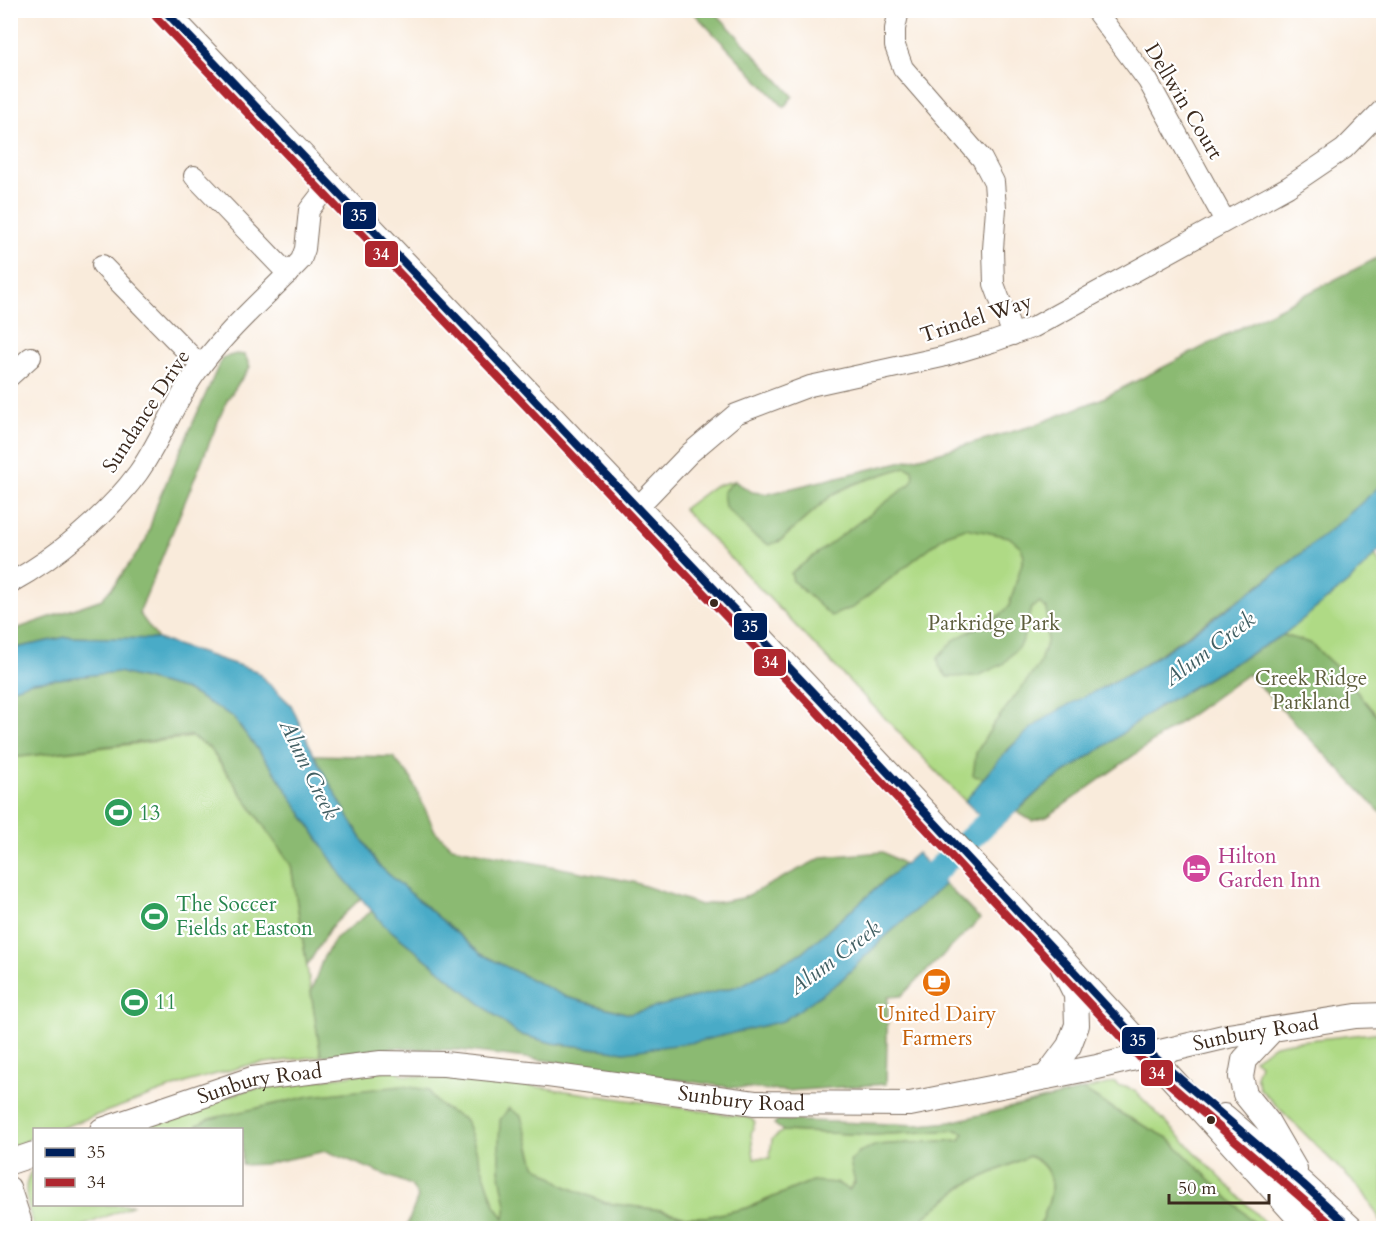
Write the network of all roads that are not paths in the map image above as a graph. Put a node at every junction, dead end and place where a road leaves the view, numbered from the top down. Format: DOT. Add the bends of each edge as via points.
graph roads {
  1 [pos="164,10"];
  2 [pos="899,10"];
  3 [pos="1095,10"];
  4 [pos="1383,108"];
  5 [pos="194,176"];
  6 [pos="330,183"];
  7 [pos="1225,221"];
  8 [pos="102,265"];
  9 [pos="288,274"];
  10 [pos="1013,335"];
  11 [pos="31,357"];
  12 [pos="201,366"];
  13 [pos="10,376"];
  14 [pos="637,508"];
  15 [pos="10,583"];
  16 [pos="1053,950"];
  17 [pos="1383,1015"];
  18 [pos="1273,1029"];
  19 [pos="1151,1054"];
  20 [pos="1046,1077"];
  21 [pos="108,1128"];
  22 [pos="33,1154"];
  23 [pos="10,1162"];
  24 [pos="1303,1184"];
  25 [pos="10,1187"];
  26 [pos="21,1228"];
  27 [pos="1308,1228"];
  28 [pos="1351,1228"];
  1 -- 6 [label="main road"];
  2 -- 10 [label="street" via="896,46 903,68 982,159 994,182 994,284"];
  3 -- 7 [label="street, Dellwin Court" via="1148,81"];
  4 -- 7 [label="street, Trindel Way" via="1344,148 1288,186"];
  5 -- 9 [label="street"];
  6 -- 9 [label="street, Sundance Drive" via="309,210 305,249"];
  6 -- 14 [label="main road"];
  7 -- 10 [label="street, Trindel Way"];
  8 -- 12 [label="street"];
  9 -- 12 [label="street, Sundance Drive"];
  10 -- 14 [label="street, Trindel Way" via="942,357 810,386 736,414 690,453"];
  11 -- 13 [label="street"];
  12 -- 15 [label="street, Sundance Drive" via="138,472 119,495 60,552"];
  14 -- 16 [label="main road"];
  16 -- 19 [label="main road"];
  16 -- 20 [label="main road" via="1076,995 1077,1024 1069,1046"];
  17 -- 18 [label="main road, Sunbury Road"];
  18 -- 19 [label="main road, Sunbury Road"];
  18 -- 24 [label="main road" via="1244,1060 1241,1077 1245,1094 1267,1121"];
  19 -- 20 [label="main road, Sunbury Road"];
  19 -- 24 [label="main road"];
  19 -- 27 [label="main road"];
  20 -- 21 [label="main road, Sunbury Road" via="910,1104 755,1103 513,1071 381,1063 252,1079"];
  22 -- 23 [label="main road"];
  24 -- 28 [label="main road"];
  25 -- 26 [label="street"];
}
